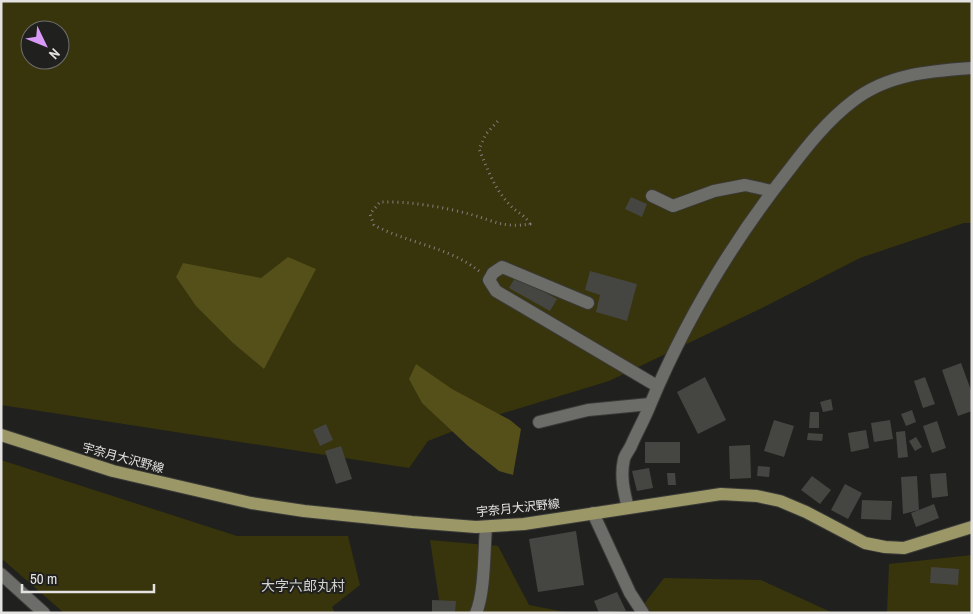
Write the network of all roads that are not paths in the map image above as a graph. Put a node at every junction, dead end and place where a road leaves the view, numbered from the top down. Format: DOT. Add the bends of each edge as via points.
graph roads {
  1 [pos="972,68"];
  2 [pos="772,191"];
  3 [pos="652,196"];
  4 [pos="588,303"];
  5 [pos="657,386"];
  6 [pos="650,404"];
  7 [pos="539,422"];
  8 [pos="1,435"];
  9 [pos="628,508"];
  10 [pos="592,513"];
  11 [pos="486,526"];
  12 [pos="972,527"];
  13 [pos="1,574"];
  14 [pos="44,613"];
  15 [pos="476,613"];
  16 [pos="643,613"];
  1 -- 2 [label="street" via="920,73 880,84 853,101 816,135"];
  2 -- 3 [label="street" via="745,185 714,191 673,206"];
  2 -- 5 [label="street" via="689,321"];
  4 -- 5 [label="street" via="502,267 492,273 489,280 496,291"];
  5 -- 6 [label="street"];
  6 -- 7 [label="street" via="588,410"];
  6 -- 9 [label="street" via="624,459 622,489"];
  8 -- 11 [label="main road, 宇奈月大沢野線" via="113,471 251,503 412,522"];
  9 -- 10 [label="main road, 宇奈月大沢野線"];
  9 -- 12 [label="main road, 宇奈月大沢野線" via="721,494 757,496 806,512 864,543 885,547 904,548"];
  10 -- 11 [label="main road, 宇奈月大沢野線" via="524,524"];
  10 -- 16 [label="street"];
  11 -- 15 [label="street"];
  13 -- 14 [label="street"];
}
